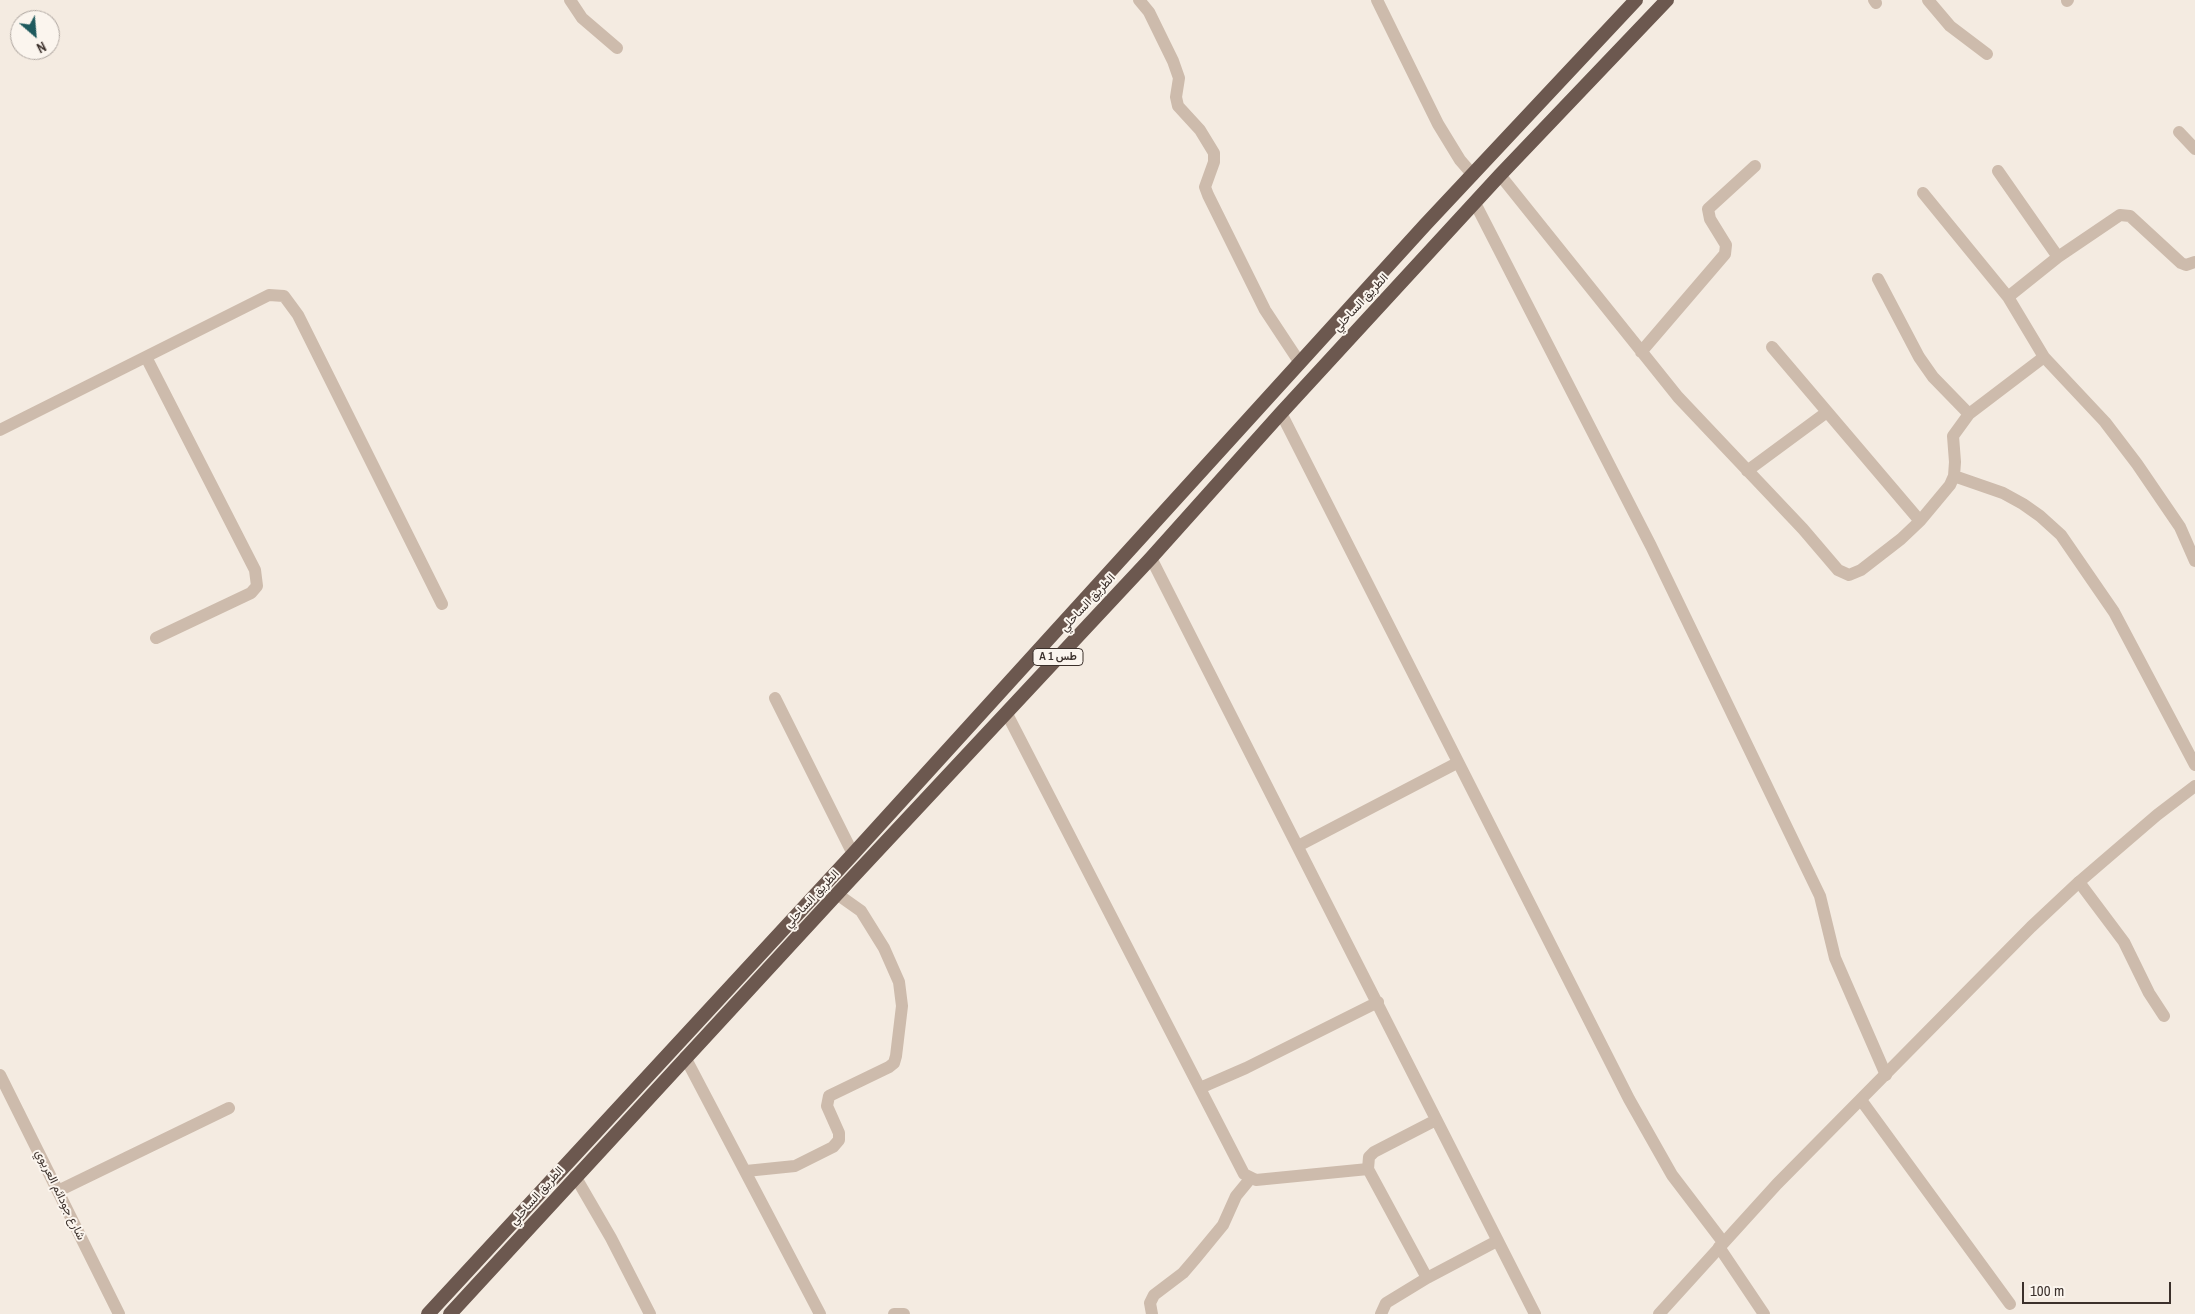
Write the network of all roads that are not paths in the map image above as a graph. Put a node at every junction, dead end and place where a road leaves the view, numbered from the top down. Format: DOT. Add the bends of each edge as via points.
graph roads {
  1 [pos="570,0"];
  2 [pos="1139,0"];
  3 [pos="1377,0"];
  4 [pos="1636,0"];
  5 [pos="1667,0"];
  6 [pos="1928,0"];
  7 [pos="617,48"];
  8 [pos="1987,54"];
  9 [pos="2179,132"];
  10 [pos="2195,150"];
  11 [pos="1755,166"];
  12 [pos="1998,171"];
  13 [pos="1472,175"];
  14 [pos="1500,175"];
  15 [pos="1923,193"];
  16 [pos="1475,202"];
  17 [pos="2058,257"];
  18 [pos="2195,262"];
  19 [pos="1878,279"];
  20 [pos="2008,297"];
  21 [pos="1772,346"];
  22 [pos="1641,352"];
  23 [pos="146,357"];
  24 [pos="2044,357"];
  25 [pos="1300,363"];
  26 [pos="1827,412"];
  27 [pos="1281,413"];
  28 [pos="1969,414"];
  29 [pos="0,430"];
  30 [pos="1748,471"];
  31 [pos="1954,476"];
  32 [pos="1920,521"];
  33 [pos="1151,558"];
  34 [pos="2195,561"];
  35 [pos="442,604"];
  36 [pos="156,638"];
  37 [pos="775,698"];
  38 [pos="1006,712"];
  39 [pos="1457,763"];
  40 [pos="2195,765"];
  41 [pos="2195,786"];
  42 [pos="1298,846"];
  43 [pos="853,854"];
  44 [pos="2079,882"];
  45 [pos="837,894"];
  46 [pos="1378,1002"];
  47 [pos="2164,1016"];
  48 [pos="685,1057"];
  49 [pos="0,1075"];
  50 [pos="1886,1075"];
  51 [pos="1200,1088"];
  52 [pos="1861,1100"];
  53 [pos="229,1108"];
  54 [pos="1436,1120"];
  55 [pos="1368,1169"];
  56 [pos="746,1171"];
  57 [pos="575,1176"];
  58 [pos="1250,1178"];
  59 [pos="58,1191"];
  60 [pos="1497,1241"];
  61 [pos="1721,1244"];
  62 [pos="1427,1278"];
  63 [pos="2010,1304"];
  64 [pos="120,1314"];
  65 [pos="428,1314"];
  66 [pos="450,1314"];
  67 [pos="650,1314"];
  68 [pos="820,1314"];
  69 [pos="894,1314"];
  70 [pos="904,1314"];
  71 [pos="1152,1314"];
  72 [pos="1381,1314"];
  73 [pos="1535,1314"];
  74 [pos="1658,1314"];
  75 [pos="1764,1314"];
  1 -- 7 [label="street" via="582,18"];
  2 -- 25 [label="street" via="1151,16 1173,61 1179,78 1178,106 1200,130 1214,153 1205,187 1208,195 1265,310"];
  3 -- 13 [label="street" via="1438,124"];
  4 -- 13 [label="highway, الطريق الساحلي / A 1 طس"];
  5 -- 14 [label="highway, الطريق الساحلي / A 1 طس"];
  6 -- 8 [label="street" via="1950,26"];
  9 -- 10 [label="street"];
  11 -- 22 [label="street" via="1708,208 1710,219 1726,245 1726,254"];
  12 -- 17 [label="street"];
  13 -- 25 [label="highway, الطريق الساحلي / A 1 طس"];
  14 -- 16 [label="highway, الطريق الساحلي / A 1 طس"];
  14 -- 22 [label="street"];
  15 -- 20 [label="street"];
  16 -- 27 [label="highway, الطريق الساحلي / A 1 طس"];
  16 -- 50 [label="street" via="1651,546 1820,896 1834,958"];
  17 -- 18 [label="street" via="2125,214 2181,263"];
  17 -- 20 [label="street"];
  19 -- 28 [label="street" via="1932,377"];
  20 -- 24 [label="street"];
  21 -- 26 [label="street"];
  22 -- 30 [label="street" via="1678,397"];
  23 -- 29 [label="street"];
  23 -- 35 [label="street" via="269,295 284,296 315,349"];
  23 -- 36 [label="street" via="255,570 257,586 250,593"];
  24 -- 28 [label="street"];
  24 -- 34 [label="street" via="2123,444 2180,527"];
  25 -- 43 [label="highway, الطريق الساحلي / A 1 طس"];
  26 -- 30 [label="street"];
  26 -- 32 [label="street"];
  27 -- 33 [label="highway, الطريق الساحلي / A 1 طس"];
  27 -- 39 [label="street"];
  28 -- 31 [label="street" via="1953,436"];
  30 -- 32 [label="street" via="1838,570 1849,575 1861,570"];
  31 -- 32 [label="street"];
  31 -- 40 [label="street" via="2003,493 2040,516 2061,535 2114,612"];
  33 -- 38 [label="highway, الطريق الساحلي / A 1 طس"];
  33 -- 42 [label="street"];
  37 -- 43 [label="street"];
  38 -- 45 [label="highway, الطريق الساحلي / A 1 طس"];
  38 -- 51 [label="street"];
  39 -- 42 [label="street"];
  39 -- 61 [label="street" via="1629,1099 1672,1175"];
  41 -- 44 [label="street"];
  42 -- 46 [label="street"];
  43 -- 65 [label="highway, الطريق الساحلي / A 1 طس"];
  44 -- 47 [label="street" via="2124,942"];
  44 -- 50 [label="street"];
  45 -- 48 [label="highway, الطريق الساحلي / A 1 طس"];
  45 -- 56 [label="street" via="861,911 884,948 899,982 902,1006 894,1063 829,1096 827,1106 839,1133 839,1140 833,1147 796,1166"];
  46 -- 51 [label="street"];
  46 -- 54 [label="street"];
  48 -- 56 [label="street"];
  48 -- 57 [label="highway, الطريق الساحلي / A 1 طس"];
  49 -- 59 [label="street, شارع جودائم العريوي"];
  50 -- 52 [label="street"];
  51 -- 58 [label="street" via="1244,1174"];
  52 -- 61 [label="street"];
  52 -- 63 [label="street"];
  53 -- 59 [label="street"];
  54 -- 55 [label="street" via="1374,1152 1369,1157"];
  54 -- 60 [label="street"];
  55 -- 58 [label="street"];
  55 -- 62 [label="street"];
  56 -- 68 [label="street"];
  57 -- 66 [label="highway, الطريق الساحلي / A 1 طس"];
  57 -- 67 [label="street"];
  58 -- 71 [label="street" via="1236,1196 1223,1225 1183,1273 1154,1295 1150,1303"];
  59 -- 64 [label="street, شارع جودائم العريوي"];
  60 -- 62 [label="street"];
  60 -- 73 [label="street"];
  61 -- 74 [label="street"];
  61 -- 75 [label="street"];
  62 -- 72 [label="street" via="1386,1303"];
  69 -- 70 [label="street"];
}
